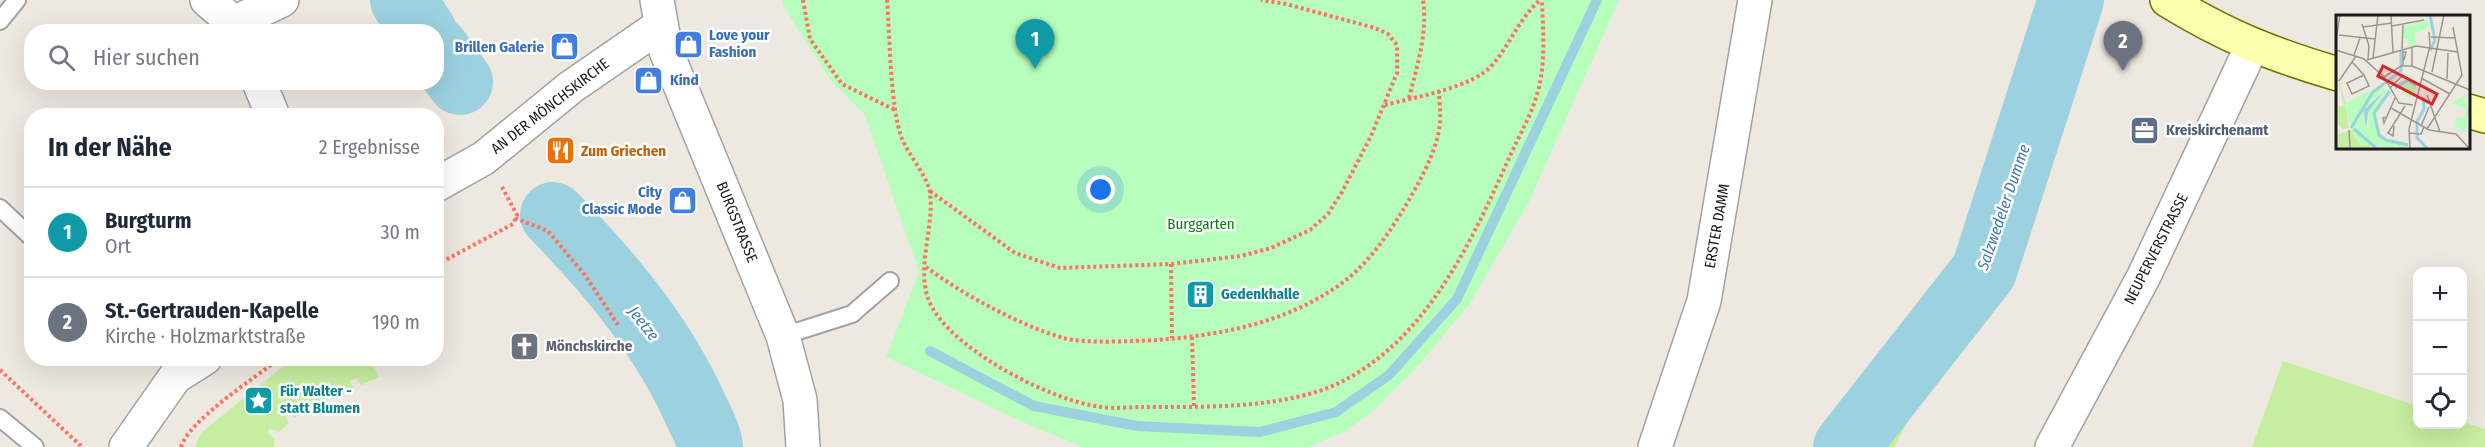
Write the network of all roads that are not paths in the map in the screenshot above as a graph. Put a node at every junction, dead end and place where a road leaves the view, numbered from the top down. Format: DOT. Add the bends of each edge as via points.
graph roads {
  1 [pos="17,0"];
  2 [pos="207,0"];
  3 [pos="282,0"];
  4 [pos="1755,0"];
  5 [pos="2186,5"];
  6 [pos="659,13"];
  7 [pos="0,21"];
  8 [pos="233,24"];
  9 [pos="241,24"];
  10 [pos="2252,46"];
  11 [pos="2336,73"];
  12 [pos="262,90"];
  13 [pos="270,108"];
  14 [pos="2470,111"];
  15 [pos="2485,116"];
  16 [pos="444,180"];
  17 [pos="0,208"];
  18 [pos="24,230"];
  19 [pos="890,281"];
  20 [pos="783,336"];
  21 [pos="192,366"];
  22 [pos="0,418"];
  23 [pos="35,447"];
  24 [pos="126,447"];
  25 [pos="803,447"];
  26 [pos="1655,447"];
  27 [pos="2052,447"];
  1 -- 7 [label="lane"];
  2 -- 8 [label="street"];
  3 -- 9 [label="street"];
  4 -- 26 [label="street, ERSTER DAMM" via="1704,301"];
  5 -- 10 [label="street"];
  6 -- 16 [label="street, AN DER MÖNCHSKIRCHE" via="484,158"];
  6 -- 20 [label="street, BURGSTRASSE" via="666,51"];
  10 -- 11 [label="street"];
  10 -- 27 [label="street, NEUPERVERSTRASSE" via="2144,276"];
  12 -- 13 [label="street"];
  14 -- 15 [label="street"];
  17 -- 18 [label="lane"];
  19 -- 20 [label="lane" via="852,314"];
  20 -- 25 [label="street, BURGSTRASSE" via="800,400"];
  21 -- 24 [label="street" via="175,377"];
  22 -- 23 [label="lane"];
}
